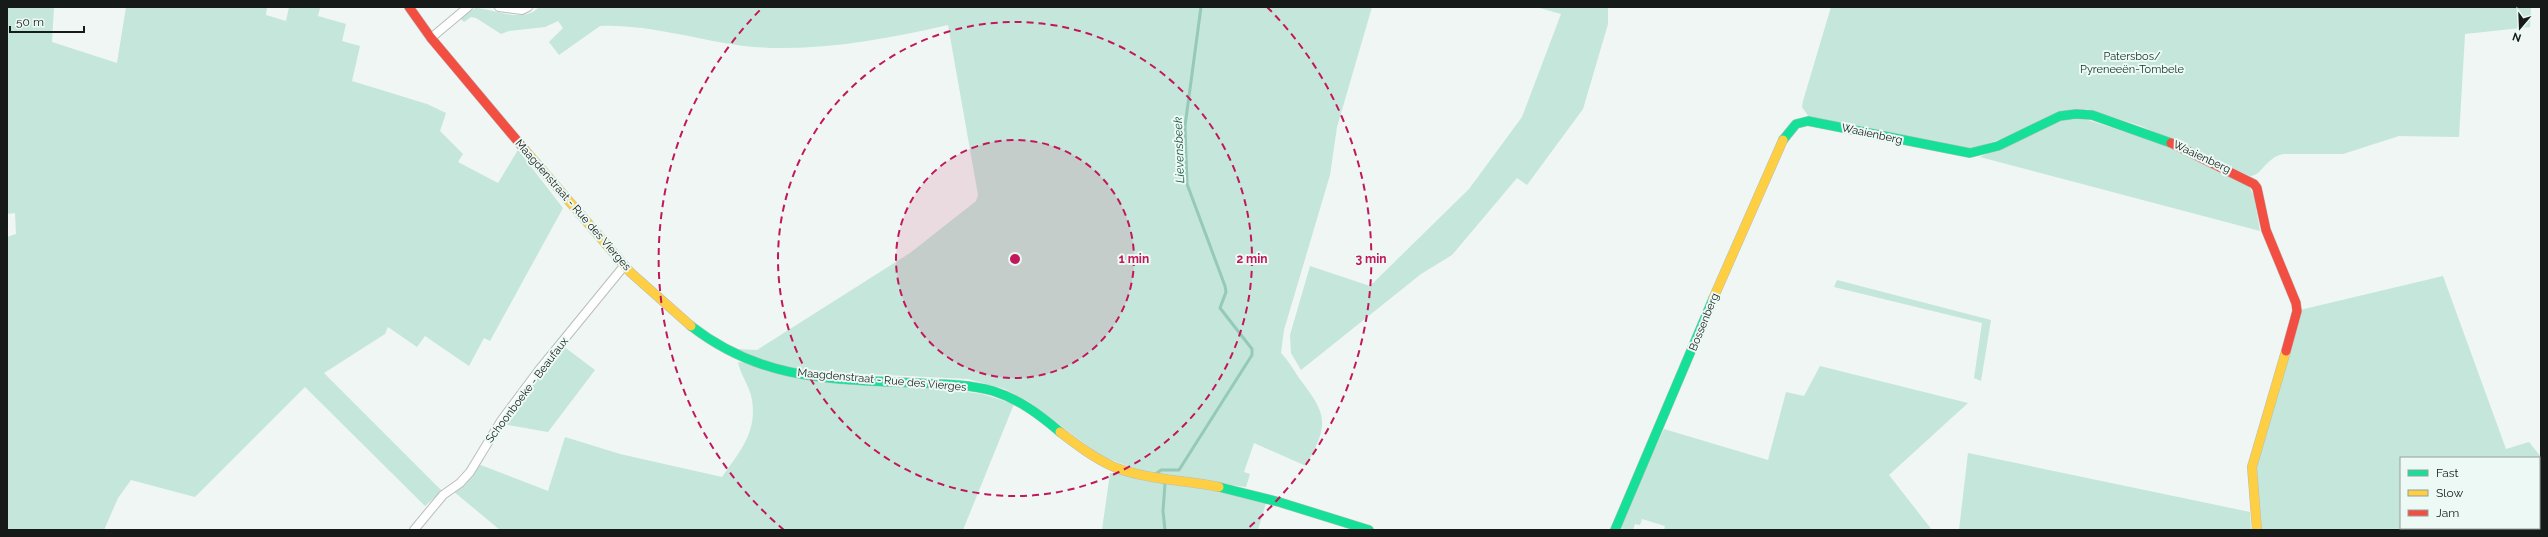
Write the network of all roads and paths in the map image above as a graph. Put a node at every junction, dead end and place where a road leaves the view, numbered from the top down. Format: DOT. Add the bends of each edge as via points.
graph roads {
  1 [pos="409,7"];
  2 [pos="468,7"];
  3 [pos="499,7"];
  4 [pos="528,7"];
  5 [pos="431,38"];
  6 [pos="1802,120"];
  7 [pos="624,266"];
  8 [pos="414,530"];
  9 [pos="1369,530"];
  10 [pos="1615,530"];
  11 [pos="2257,530"];
  1 -- 5 [label="street, Maagdenstraat - Rue des Vierges"];
  2 -- 5 [label="street"];
  3 -- 4 [label="street" via="522,10"];
  5 -- 7 [label="street, Maagdenstraat - Rue des Vierges"];
  6 -- 10 [label="street, Bossenberg" via="1789,132 1770,169"];
  6 -- 11 [label="street, Waaienberg" via="1970,153 1998,146 2060,116 2092,115 2175,144 2254,184 2266,230 2296,302 2297,311 2252,467"];
  7 -- 8 [label="street, Schoonboeke - Beaufaux" via="539,370 498,426 470,472 443,495"];
  7 -- 9 [label="street, Maagdenstraat - Rue des Vierges" via="692,326 728,351 754,363 812,375 969,387 998,393 1025,404 1080,447 1114,466 1141,474 1228,489 1287,504"];
}
